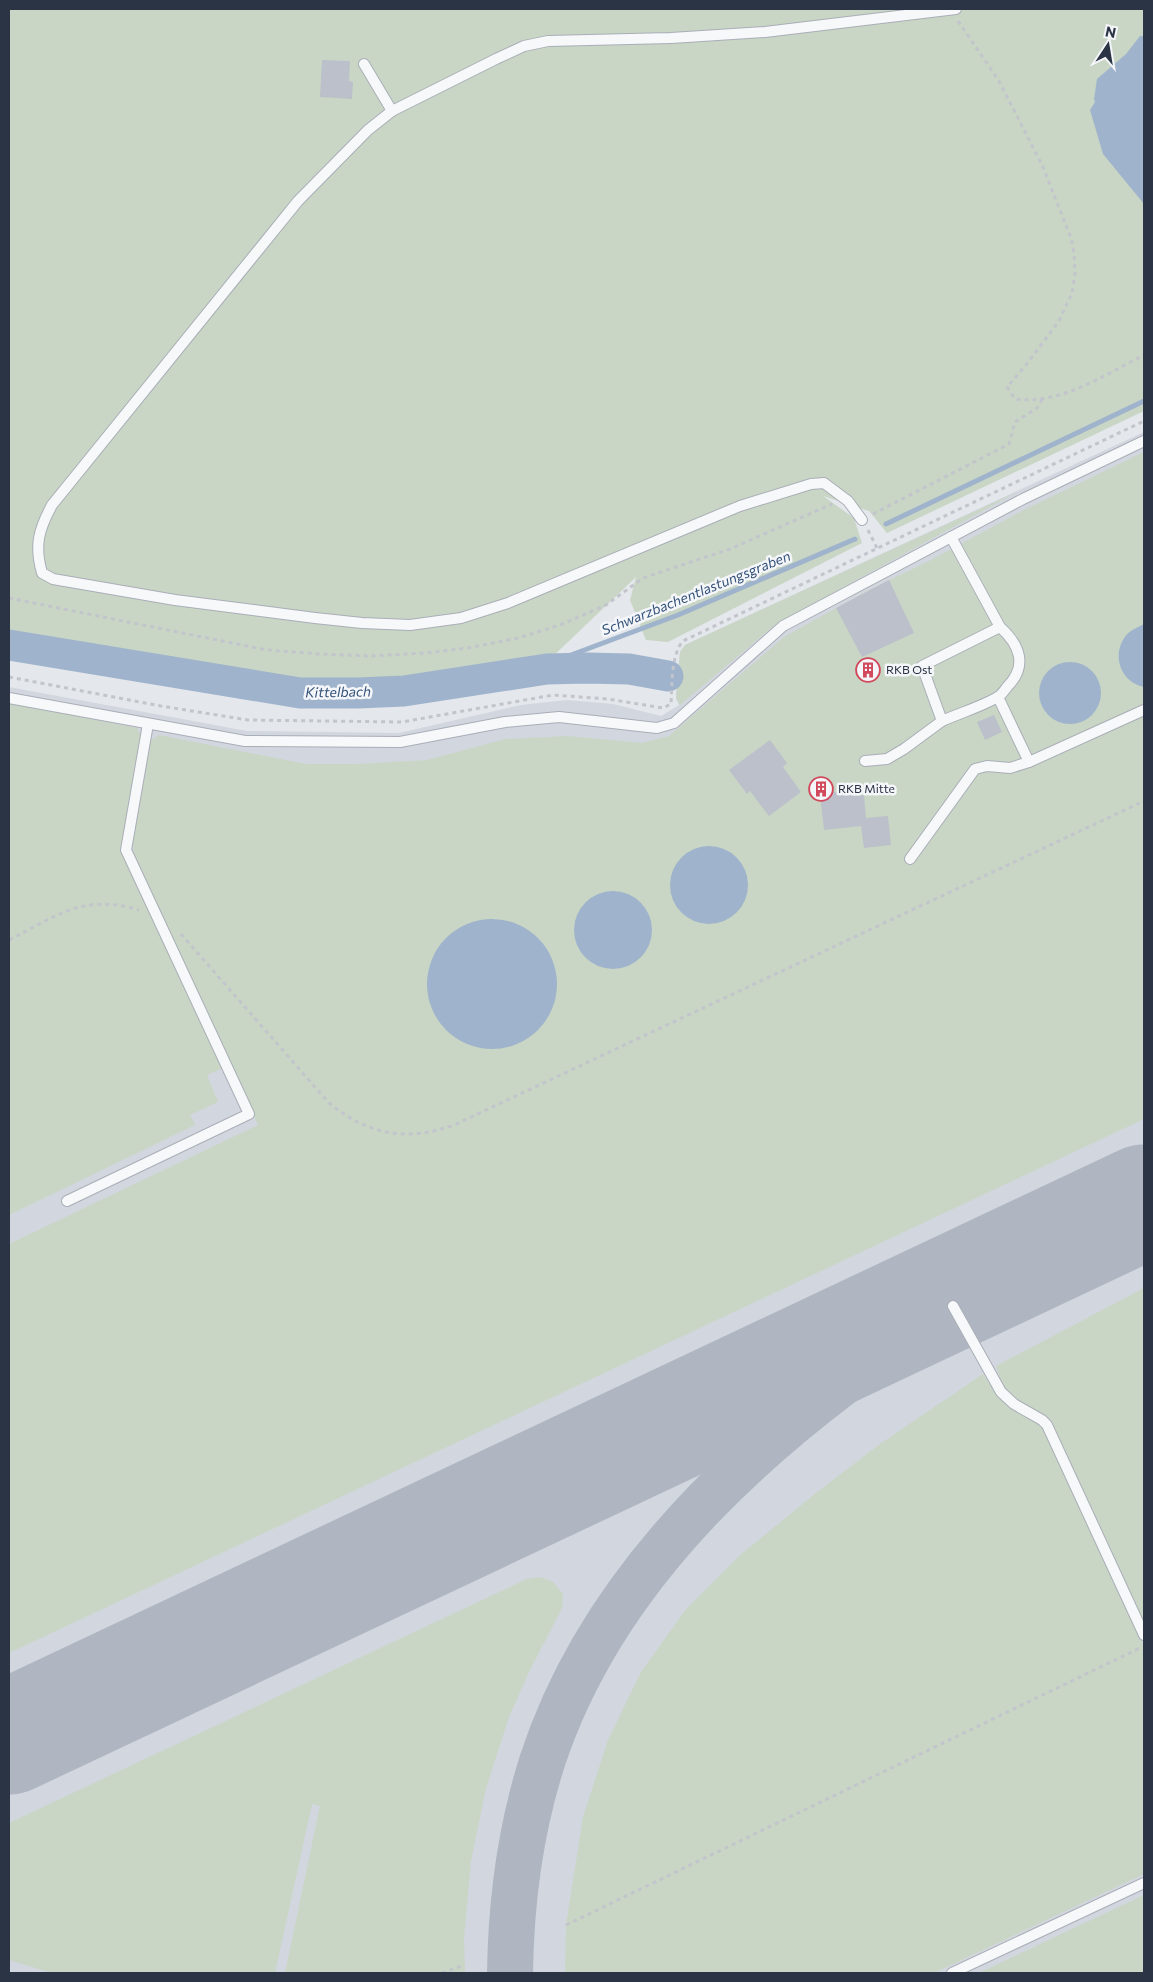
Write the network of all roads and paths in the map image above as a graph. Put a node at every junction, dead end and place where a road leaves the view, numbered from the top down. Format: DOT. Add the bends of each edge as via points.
graph roads {
  1 [pos="953,9"];
  2 [pos="364,64"];
  3 [pos="392,111"];
  4 [pos="1144,355"];
  5 [pos="1042,400"];
  6 [pos="1144,421"];
  7 [pos="1144,441"];
  8 [pos="841,506"];
  9 [pos="862,520"];
  10 [pos="951,538"];
  11 [pos="877,548"];
  12 [pos="9,598"];
  13 [pos="1000,627"];
  14 [pos="9,677"];
  15 [pos="9,698"];
  16 [pos="998,698"];
  17 [pos="1144,710"];
  18 [pos="942,721"];
  19 [pos="148,724"];
  20 [pos="865,761"];
  21 [pos="1029,762"];
  22 [pos="1144,801"];
  23 [pos="910,859"];
  24 [pos="156,916"];
  25 [pos="176,929"];
  26 [pos="9,940"];
  27 [pos="67,1201"];
  28 [pos="953,1306"];
  29 [pos="1144,1635"];
  30 [pos="1144,1646"];
  31 [pos="1144,1883"];
  32 [pos="566,1925"];
  33 [pos="464,1965"];
  34 [pos="442,1973"];
  35 [pos="952,1973"];
  1 -- 3 [label="lane" via="765,32 548,41 524,46"];
  1 -- 5 [label="path" via="999,81 1043,167 1071,238 1075,274 1072,293 1059,321 1007,387 1015,399"];
  2 -- 3 [label="lane"];
  3 -- 9 [label="lane" via="368,130 298,201 52,505 38,540 42,573 53,579 176,600 352,622 410,625 461,618 508,603 740,506 811,484 824,483 848,501"];
  4 -- 5 [label="path" via="1068,392"];
  5 -- 9 [label="path" via="1037,408 1015,422 1009,444"];
  6 -- 11 [label="path"];
  7 -- 10 [label="lane" via="1023,499"];
  8 -- 12 [label="path" via="833,504 816,510 730,549 643,578 606,605 560,625 518,638 426,654 370,656 267,650"];
  9 -- 11 [label="path"];
  10 -- 13 [label="lane"];
  10 -- 19 [label="lane" via="783,626 674,723 657,728 559,716 505,722 400,742 286,742 246,741"];
  11 -- 14 [label="path" via="683,641 676,654 671,704 663,708 553,695 402,722 248,720"];
  13 -- 16 [label="lane" via="1017,647 1020,662 1014,680"];
  13 -- 18 [label="lane" via="922,666"];
  15 -- 19 [label="lane"];
  16 -- 18 [label="lane"];
  16 -- 21 [label="lane"];
  17 -- 21 [label="lane"];
  18 -- 20 [label="lane" via="888,759"];
  19 -- 24 [label="lane" via="126,850"];
  21 -- 23 [label="lane" via="1010,768 987,766 975,769"];
  22 -- 25 [label="path" via="454,1125 422,1134 372,1129 336,1108"];
  24 -- 26 [label="path" via="127,906 80,906 50,917"];
  24 -- 27 [label="lane" via="249,1114"];
  28 -- 29 [label="lane" via="1001,1392 1047,1425"];
  30 -- 32 [label="path"];
  31 -- 35 [label="lane"];
  33 -- 34 [label="path"];
}
